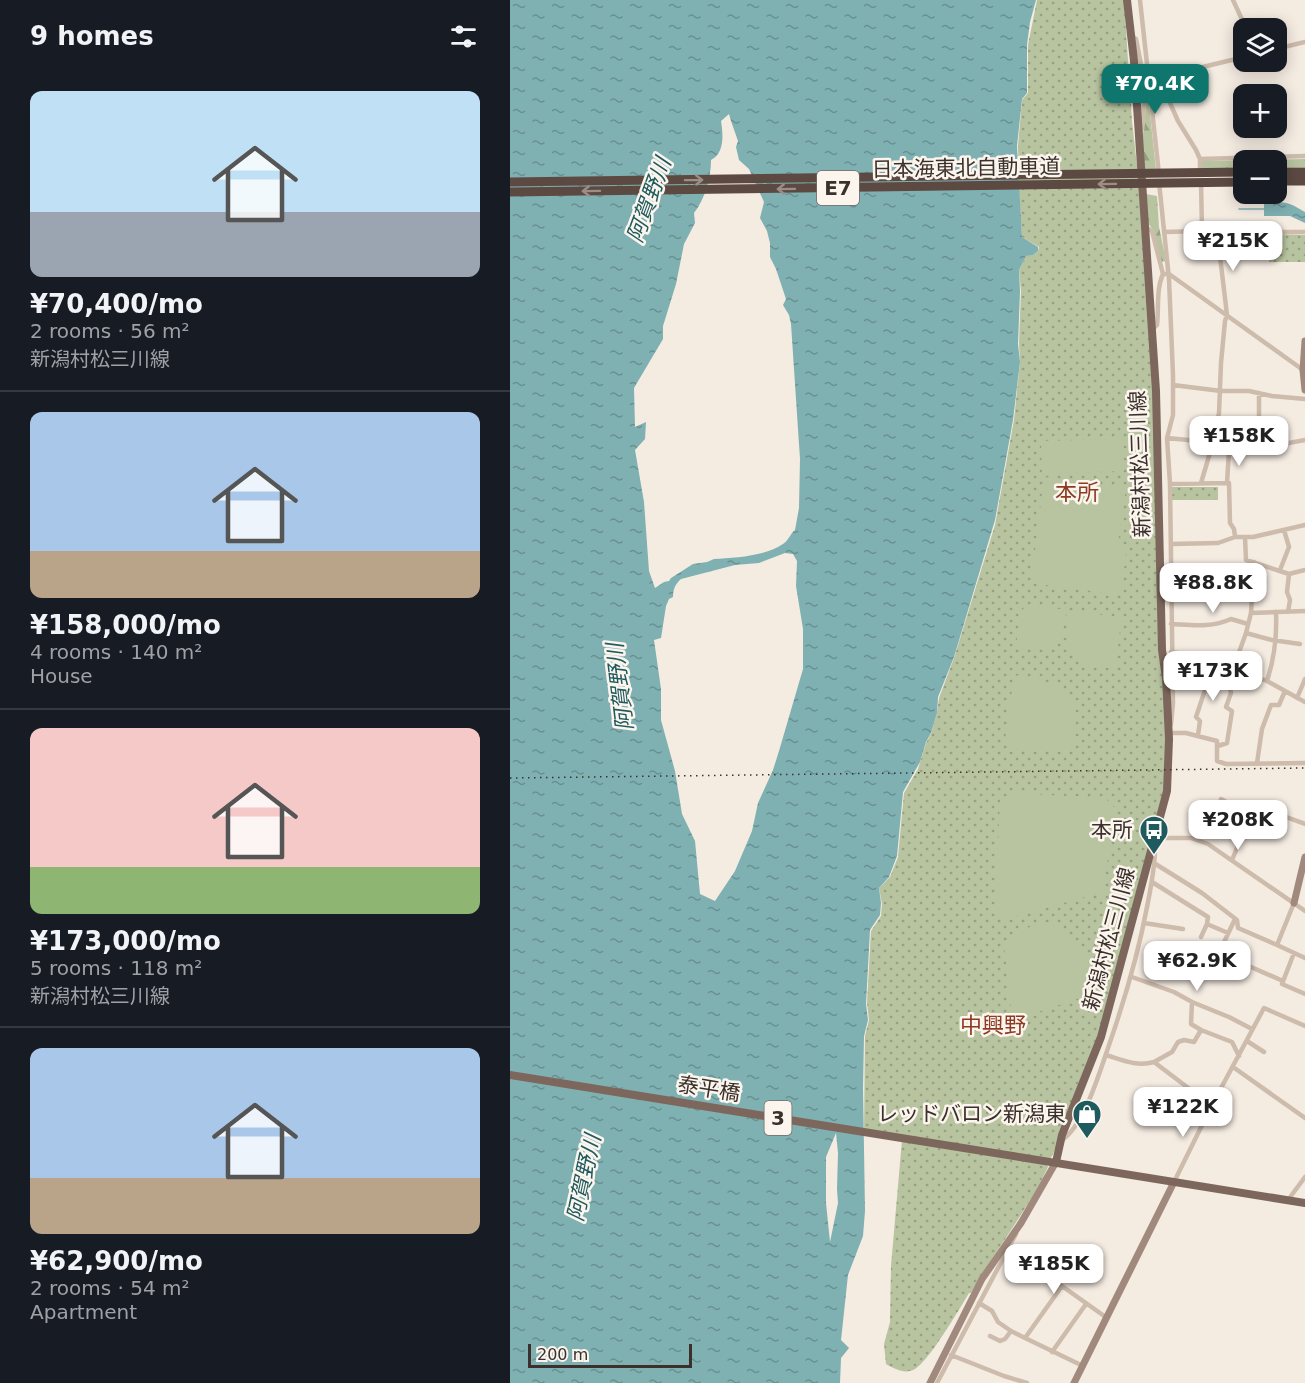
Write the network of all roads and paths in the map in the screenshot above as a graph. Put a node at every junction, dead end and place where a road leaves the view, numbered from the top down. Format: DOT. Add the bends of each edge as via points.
graph roads {
  1 [pos="1127,0"];
  2 [pos="1140,0"];
  3 [pos="1233,0"];
  4 [pos="1241,18"];
  5 [pos="1131,35"];
  6 [pos="1305,42"];
  7 [pos="1287,46"];
  8 [pos="1233,60"];
  9 [pos="1159,78"];
  10 [pos="1149,80"];
  11 [pos="1138,134"];
  12 [pos="1305,156"];
  13 [pos="1200,159"];
  14 [pos="1233,172"];
  15 [pos="1287,172"];
  16 [pos="1305,172"];
  17 [pos="1305,181"];
  18 [pos="510,182"];
  19 [pos="1233,182"];
  20 [pos="1287,182"];
  21 [pos="510,192"];
  22 [pos="1145,227"];
  23 [pos="1202,231"];
  24 [pos="1217,231"];
  25 [pos="1165,232"];
  26 [pos="1305,232"];
  27 [pos="1162,274"];
  28 [pos="1169,274"];
  29 [pos="1227,315"];
  30 [pos="1152,330"];
  31 [pos="1305,341"];
  32 [pos="1303,370"];
  33 [pos="1173,384"];
  34 [pos="1305,390"];
  35 [pos="1221,391"];
  36 [pos="1259,393"];
  37 [pos="1305,399"];
  38 [pos="1167,438"];
  39 [pos="1305,440"];
  40 [pos="1212,446"];
  41 [pos="1259,448"];
  42 [pos="1229,450"];
  43 [pos="1201,483"];
  44 [pos="1227,483"];
  45 [pos="1170,484"];
  46 [pos="1305,525"];
  47 [pos="1284,530"];
  48 [pos="1235,537"];
  49 [pos="1245,537"];
  50 [pos="1171,544"];
  51 [pos="1254,562"];
  52 [pos="1280,570"];
  53 [pos="1305,570"];
  54 [pos="1289,574"];
  55 [pos="1305,611"];
  56 [pos="1276,612"];
  57 [pos="1288,612"];
  58 [pos="1251,613"];
  59 [pos="1171,624"];
  60 [pos="1248,624"];
  61 [pos="1246,633"];
  62 [pos="1277,639"];
  63 [pos="1299,644"];
  64 [pos="1171,652"];
  65 [pos="1217,664"];
  66 [pos="1233,669"];
  67 [pos="1172,679"];
  68 [pos="1305,680"];
  69 [pos="1267,681"];
  70 [pos="1206,687"];
  71 [pos="1285,691"];
  72 [pos="1297,698"];
  73 [pos="1305,702"];
  74 [pos="1198,735"];
  75 [pos="1169,736"];
  76 [pos="1218,746"];
  77 [pos="1305,763"];
  78 [pos="1257,764"];
  79 [pos="1221,799"];
  80 [pos="1250,816"];
  81 [pos="1305,824"];
  82 [pos="1155,838"];
  83 [pos="1305,857"];
  84 [pos="1232,860"];
  85 [pos="1154,863"];
  86 [pos="1303,872"];
  87 [pos="1152,882"];
  88 [pos="1294,903"];
  89 [pos="1305,911"];
  90 [pos="1235,919"];
  91 [pos="1144,922"];
  92 [pos="1207,924"];
  93 [pos="1183,929"];
  94 [pos="1228,933"];
  95 [pos="1202,937"];
  96 [pos="1277,945"];
  97 [pos="1219,953"];
  98 [pos="1294,953"];
  99 [pos="1305,958"];
  100 [pos="1208,976"];
  101 [pos="1132,977"];
  102 [pos="1283,981"];
  103 [pos="1305,994"];
  104 [pos="1191,1002"];
  105 [pos="1305,1026"];
  106 [pos="1252,1029"];
  107 [pos="1201,1030"];
  108 [pos="1247,1041"];
  109 [pos="1264,1052"];
  110 [pos="1106,1055"];
  111 [pos="1239,1056"];
  112 [pos="1154,1062"];
  113 [pos="1233,1067"];
  114 [pos="510,1075"];
  115 [pos="1212,1105"];
  116 [pos="1305,1119"];
  117 [pos="1061,1141"];
  118 [pos="1056,1162"];
  119 [pos="1305,1177"];
  120 [pos="1174,1182"];
  121 [pos="1287,1200"];
  122 [pos="1305,1203"];
  123 [pos="1017,1228"];
  124 [pos="1014,1252"];
  125 [pos="1062,1286"];
  126 [pos="979,1303"];
  127 [pos="1086,1304"];
  128 [pos="1107,1318"];
  129 [pos="1011,1331"];
  130 [pos="990,1336"];
  131 [pos="1025,1338"];
  132 [pos="1052,1352"];
  133 [pos="951,1355"];
  134 [pos="1083,1366"];
  135 [pos="930,1383"];
  136 [pos="937,1383"];
  137 [pos="1027,1383"];
  138 [pos="1074,1383"];
  1 -- 5 [label="main road, 新潟村松三川線"];
  2 -- 10 [label="street"];
  3 -- 4 [label="street"];
  5 -- 10 [label="street" via="1136,39 1143,75"];
  5 -- 11 [label="main road, 新潟村松三川線"];
  6 -- 7 [label="street"];
  8 -- 9 [label="street"];
  9 -- 10 [label="street"];
  9 -- 13 [label="street"];
  10 -- 11 [label="street" via="1145,85 1143,129"];
  10 -- 25 [label="street"];
  11 -- 22 [label="main road, 新潟村松三川線"];
  12 -- 13 [label="street"];
  13 -- 23 [label="street"];
  18 -- 14 [label="highway, 日本海東北自動車道 / E7, one-way, bridge"];
  15 -- 16 [label="highway"];
  17 -- 20 [label="highway"];
  19 -- 21 [label="highway, 日本海東北自動車道 / E7, one-way, bridge"];
  22 -- 27 [label="street" via="1152,231"];
  22 -- 30 [label="main road, 新潟村松三川線"];
  23 -- 24 [label="street"];
  23 -- 25 [label="street"];
  24 -- 26 [label="street"];
  24 -- 29 [label="street"];
  25 -- 28 [label="street"];
  27 -- 28 [label="street"];
  27 -- 30 [label="street" via="1157,325"];
  28 -- 29 [label="street"];
  28 -- 33 [label="street"];
  29 -- 32 [label="street"];
  29 -- 35 [label="street"];
  30 -- 75 [label="main road, 新潟村松三川線" via="1162,650"];
  31 -- 32 [label="street"];
  32 -- 34 [label="street"];
  33 -- 35 [label="street"];
  33 -- 38 [label="street" via="1173,415"];
  35 -- 36 [label="street"];
  35 -- 40 [label="street"];
  36 -- 37 [label="street"];
  36 -- 41 [label="street"];
  38 -- 40 [label="street"];
  38 -- 45 [label="street"];
  39 -- 41 [label="street"];
  40 -- 42 [label="street"];
  40 -- 43 [label="street"];
  41 -- 42 [label="street"];
  42 -- 44 [label="street"];
  43 -- 44 [label="street"];
  43 -- 45 [label="street"];
  44 -- 48 [label="street"];
  45 -- 50 [label="street"];
  46 -- 47 [label="street"];
  47 -- 49 [label="street"];
  47 -- 52 [label="street" via="1289,547"];
  48 -- 49 [label="street"];
  48 -- 50 [label="street" via="1218,543"];
  49 -- 51 [label="street" via="1246,560"];
  50 -- 59 [label="street"];
  51 -- 52 [label="street"];
  51 -- 58 [label="street"];
  52 -- 54 [label="street"];
  53 -- 54 [label="street"];
  54 -- 57 [label="street"];
  55 -- 57 [label="street"];
  56 -- 57 [label="street"];
  56 -- 58 [label="street"];
  56 -- 62 [label="street"];
  58 -- 60 [label="street"];
  59 -- 60 [label="street" via="1207,626 1231,619"];
  59 -- 64 [label="street"];
  60 -- 61 [label="street"];
  61 -- 62 [label="street"];
  61 -- 66 [label="street"];
  62 -- 63 [label="street"];
  62 -- 69 [label="street"];
  64 -- 65 [label="street"];
  64 -- 67 [label="street"];
  65 -- 66 [label="street"];
  65 -- 70 [label="street"];
  66 -- 69 [label="street"];
  66 -- 76 [label="street" via="1226,707 1232,711 1231,723 1227,743"];
  67 -- 70 [label="street"];
  67 -- 75 [label="street"];
  68 -- 72 [label="street"];
  69 -- 71 [label="street"];
  70 -- 74 [label="street" via="1196,717 1200,721"];
  71 -- 72 [label="street"];
  71 -- 78 [label="street" via="1280,705 1271,705 1262,729"];
  72 -- 73 [label="street"];
  74 -- 75 [label="street"];
  74 -- 76 [label="street" via="1217,741"];
  75 -- 82 [label="main road, 新潟村松三川線" via="1167,791"];
  76 -- 78 [label="street" via="1217,761"];
  77 -- 78 [label="street"];
  79 -- 80 [label="street"];
  80 -- 81 [label="street" via="1256,806"];
  80 -- 84 [label="street"];
  82 -- 84 [label="street" via="1200,840"];
  82 -- 85 [label="street"];
  82 -- 117 [label="main road, 新潟村松三川線" via="1101,1037"];
  83 -- 86 [label="street"];
  84 -- 88 [label="street"];
  85 -- 87 [label="street"];
  85 -- 90 [label="street"];
  86 -- 88 [label="street"];
  87 -- 91 [label="street"];
  87 -- 92 [label="street" via="1208,917"];
  88 -- 89 [label="street"];
  88 -- 96 [label="street"];
  90 -- 94 [label="street"];
  90 -- 96 [label="street" via="1238,928"];
  91 -- 93 [label="street"];
  91 -- 101 [label="street"];
  92 -- 94 [label="street"];
  92 -- 95 [label="street"];
  94 -- 97 [label="street"];
  96 -- 98 [label="street"];
  97 -- 100 [label="street"];
  97 -- 102 [label="street"];
  98 -- 99 [label="street"];
  98 -- 102 [label="street"];
  101 -- 104 [label="street"];
  101 -- 110 [label="street"];
  102 -- 103 [label="street" via="1282,984"];
  104 -- 106 [label="street"];
  104 -- 107 [label="street" via="1191,1024"];
  105 -- 106 [label="street" via="1264,1008"];
  106 -- 108 [label="street"];
  107 -- 111 [label="street" via="1232,1042"];
  107 -- 112 [label="street" via="1194,1042 1178,1042 1172,1052"];
  108 -- 109 [label="street"];
  108 -- 111 [label="street"];
  110 -- 112 [label="street" via="1137,1064"];
  110 -- 117 [label="street" via="1079,1122"];
  111 -- 113 [label="street"];
  112 -- 115 [label="street"];
  113 -- 115 [label="street"];
  113 -- 116 [label="street"];
  114 -- 118 [label="main road, 泰平橋 / 3"];
  115 -- 120 [label="street"];
  117 -- 118 [label="main road, 新潟村松三川線"];
  118 -- 120 [label="main road, 3"];
  118 -- 123 [label="street"];
  119 -- 121 [label="street"];
  120 -- 121 [label="main road, 3"];
  120 -- 128 [label="street"];
  121 -- 122 [label="main road, 3"];
  123 -- 126 [label="street"];
  123 -- 135 [label="street" via="982,1279"];
  124 -- 125 [label="street"];
  125 -- 127 [label="street"];
  125 -- 131 [label="street"];
  126 -- 129 [label="street"];
  126 -- 133 [label="street"];
  127 -- 128 [label="street"];
  127 -- 132 [label="street"];
  128 -- 134 [label="street"];
  129 -- 130 [label="street" via="1000,1341"];
  129 -- 131 [label="street"];
  131 -- 132 [label="street"];
  132 -- 134 [label="street"];
  133 -- 136 [label="street"];
  133 -- 137 [label="street"];
  134 -- 138 [label="street"];
}
